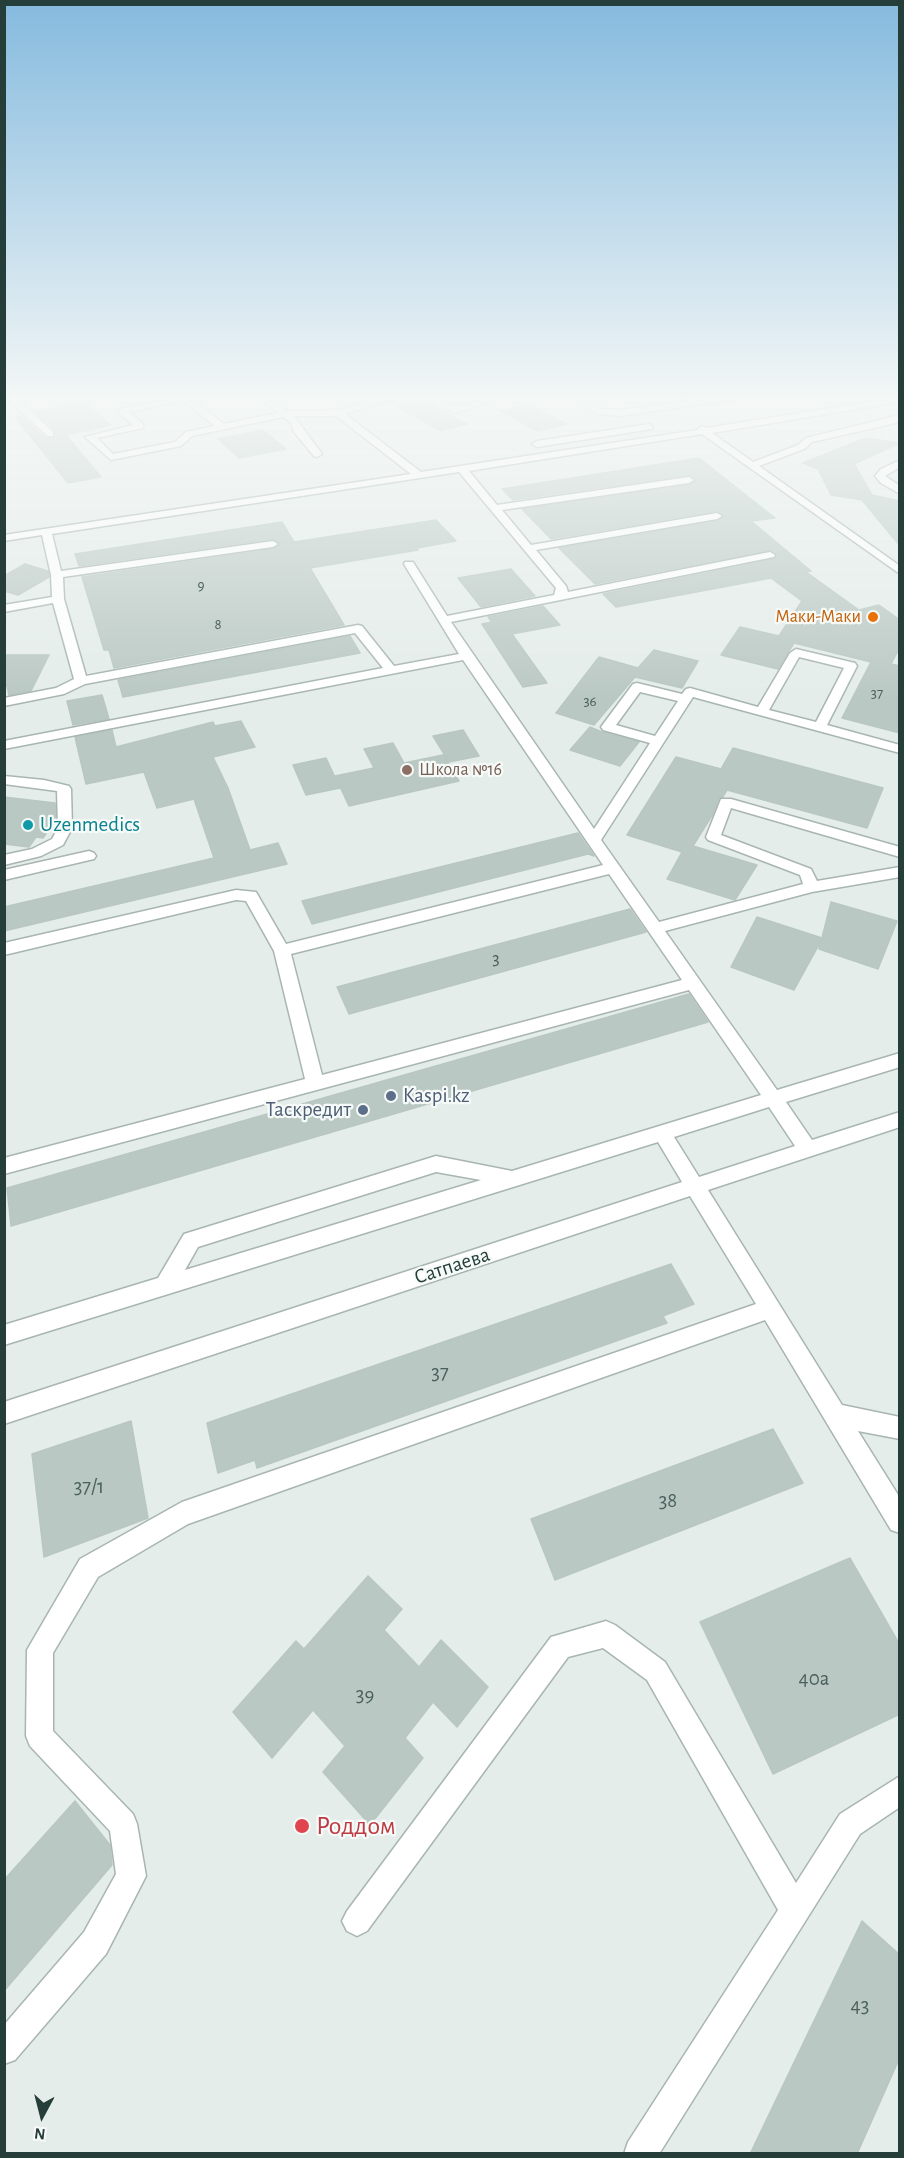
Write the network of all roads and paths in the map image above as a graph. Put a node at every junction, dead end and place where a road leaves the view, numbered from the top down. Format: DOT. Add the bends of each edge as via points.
graph roads {
  1 [pos="268,498"];
  2 [pos="488,498"];
  3 [pos="568,498"];
  4 [pos="795,498"];
  5 [pos="497,508"];
  6 [pos="717,516"];
  7 [pos="46,532"];
  8 [pos="4,538"];
  9 [pos="273,543"];
  10 [pos="530,548"];
  11 [pos="770,555"];
  12 [pos="409,564"];
  13 [pos="900,571"];
  14 [pos="57,574"];
  15 [pos="558,597"];
  16 [pos="58,599"];
  17 [pos="4,609"];
  18 [pos="445,620"];
  19 [pos="466,656"];
  20 [pos="391,671"];
  21 [pos="81,681"];
  22 [pos="686,699"];
  23 [pos="4,702"];
  24 [pos="762,711"];
  25 [pos="820,726"];
  26 [pos="658,741"];
  27 [pos="4,745"];
  28 [pos="900,749"];
  29 [pos="4,780"];
  30 [pos="594,840"];
  31 [pos="900,852"];
  32 [pos="89,856"];
  33 [pos="4,860"];
  34 [pos="614,868"];
  35 [pos="900,872"];
  36 [pos="4,875"];
  37 [pos="812,887"];
  38 [pos="655,928"];
  39 [pos="4,949"];
  40 [pos="282,951"];
  41 [pos="693,983"];
  42 [pos="900,1060"];
  43 [pos="315,1084"];
  44 [pos="773,1099"];
  45 [pos="900,1119"];
  46 [pos="663,1132"];
  47 [pos="808,1149"];
  48 [pos="4,1166"];
  49 [pos="514,1179"];
  50 [pos="695,1186"];
  51 [pos="164,1287"];
  52 [pos="770,1309"];
  53 [pos="4,1335"];
  54 [pos="4,1413"];
  55 [pos="834,1414"];
  56 [pos="900,1428"];
  57 [pos="900,1521"];
  58 [pos="900,1790"];
  59 [pos="795,1910"];
  60 [pos="357,1921"];
  61 [pos="4,2049"];
  62 [pos="640,2154"];
  1 -- 7 [label="street" via="160,514 146,526 90,535 70,528"];
  2 -- 5 [label="street"];
  3 -- 5 [label="street"];
  4 -- 13 [label="street"];
  5 -- 10 [label="street"];
  6 -- 10 [label="street"];
  7 -- 8 [label="street"];
  7 -- 14 [label="street"];
  9 -- 14 [label="street"];
  10 -- 15 [label="street" via="562,588"];
  11 -- 15 [label="street"];
  12 -- 18 [label="street"];
  14 -- 16 [label="street"];
  15 -- 18 [label="street"];
  16 -- 17 [label="street"];
  16 -- 21 [label="street"];
  18 -- 19 [label="street"];
  19 -- 20 [label="street"];
  19 -- 30 [label="street"];
  20 -- 21 [label="street" via="358,629"];
  20 -- 27 [label="street"];
  21 -- 23 [label="street" via="60,691"];
  22 -- 24 [label="street" via="690,692"];
  22 -- 26 [label="street"];
  22 -- 26 [label="street" via="637,687 608,727"];
  24 -- 25 [label="street"];
  24 -- 25 [label="street" via="796,653 851,666"];
  25 -- 28 [label="street"];
  26 -- 30 [label="street"];
  29 -- 33 [label="street" via="64,789 65,828 58,842 36,853"];
  30 -- 34 [label="street"];
  31 -- 37 [label="street" via="726,802 713,837 806,872"];
  32 -- 36 [label="street"];
  34 -- 38 [label="street"];
  34 -- 40 [label="street"];
  35 -- 37 [label="street"];
  37 -- 38 [label="street"];
  38 -- 41 [label="street"];
  39 -- 40 [label="street" via="236,896 251,896"];
  40 -- 43 [label="street"];
  41 -- 43 [label="street"];
  41 -- 44 [label="street"];
  42 -- 44 [label="street"];
  43 -- 48 [label="street"];
  44 -- 46 [label="street"];
  44 -- 47 [label="street"];
  45 -- 47 [label="street, Сатпаева"];
  46 -- 49 [label="street"];
  46 -- 50 [label="street"];
  47 -- 50 [label="street, Сатпаева"];
  49 -- 51 [label="street"];
  49 -- 51 [label="street" via="436,1164 247,1222 191,1240"];
  50 -- 52 [label="street"];
  50 -- 54 [label="street, Сатпаева"];
  51 -- 53 [label="street"];
  52 -- 55 [label="street"];
  52 -- 61 [label="street" via="182,1514 89,1568 40,1650 40,1736 123,1824 131,1876 95,1943"];
  55 -- 56 [label="street"];
  55 -- 57 [label="street"];
  58 -- 59 [label="street" via="850,1824"];
  59 -- 60 [label="street" via="656,1671 606,1634 560,1647"];
  59 -- 62 [label="street"];
}
